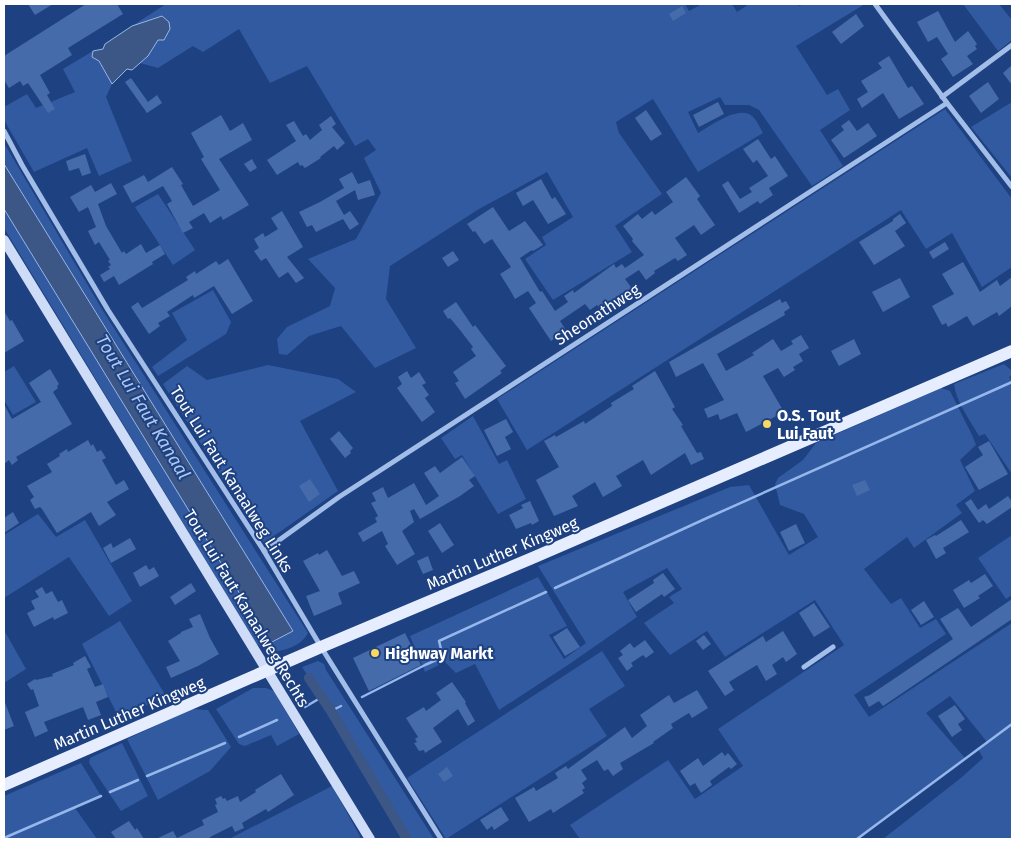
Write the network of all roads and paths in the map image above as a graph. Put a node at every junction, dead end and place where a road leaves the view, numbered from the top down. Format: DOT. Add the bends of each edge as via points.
graph roads {
  1 [pos="875,4"];
  2 [pos="1012,45"];
  3 [pos="942,96"];
  4 [pos="947,103"];
  5 [pos="4,131"];
  6 [pos="1012,186"];
  7 [pos="4,240"];
  8 [pos="1012,351"];
  9 [pos="264,551"];
  10 [pos="321,646"];
  11 [pos="833,647"];
  12 [pos="804,667"];
  13 [pos="267,670"];
  14 [pos="4,785"];
  15 [pos="369,839"];
  16 [pos="441,839"];
  1 -- 3 [label="street"];
  2 -- 3 [label="street"];
  3 -- 4 [label="street"];
  4 -- 6 [label="street"];
  4 -- 9 [label="street, Sheonathweg" via="339,497"];
  5 -- 9 [label="street, Tout Lui Faut Kanaalweg Links" via="108,310"];
  7 -- 13 [label="street, Tout Lui Faut Kanaalweg Rechts"];
  8 -- 10 [label="main road, Martin Luther Kingweg"];
  9 -- 10 [label="street, Tout Lui Faut Kanaalweg Links"];
  10 -- 13 [label="main road, Martin Luther Kingweg"];
  10 -- 16 [label="street, Tout Lui Faut Kanaalweg Links"];
  11 -- 12 [label="street"];
  13 -- 14 [label="main road, Martin Luther Kingweg"];
  13 -- 15 [label="street, Tout Lui Faut Kanaalweg Rechts"];
}
